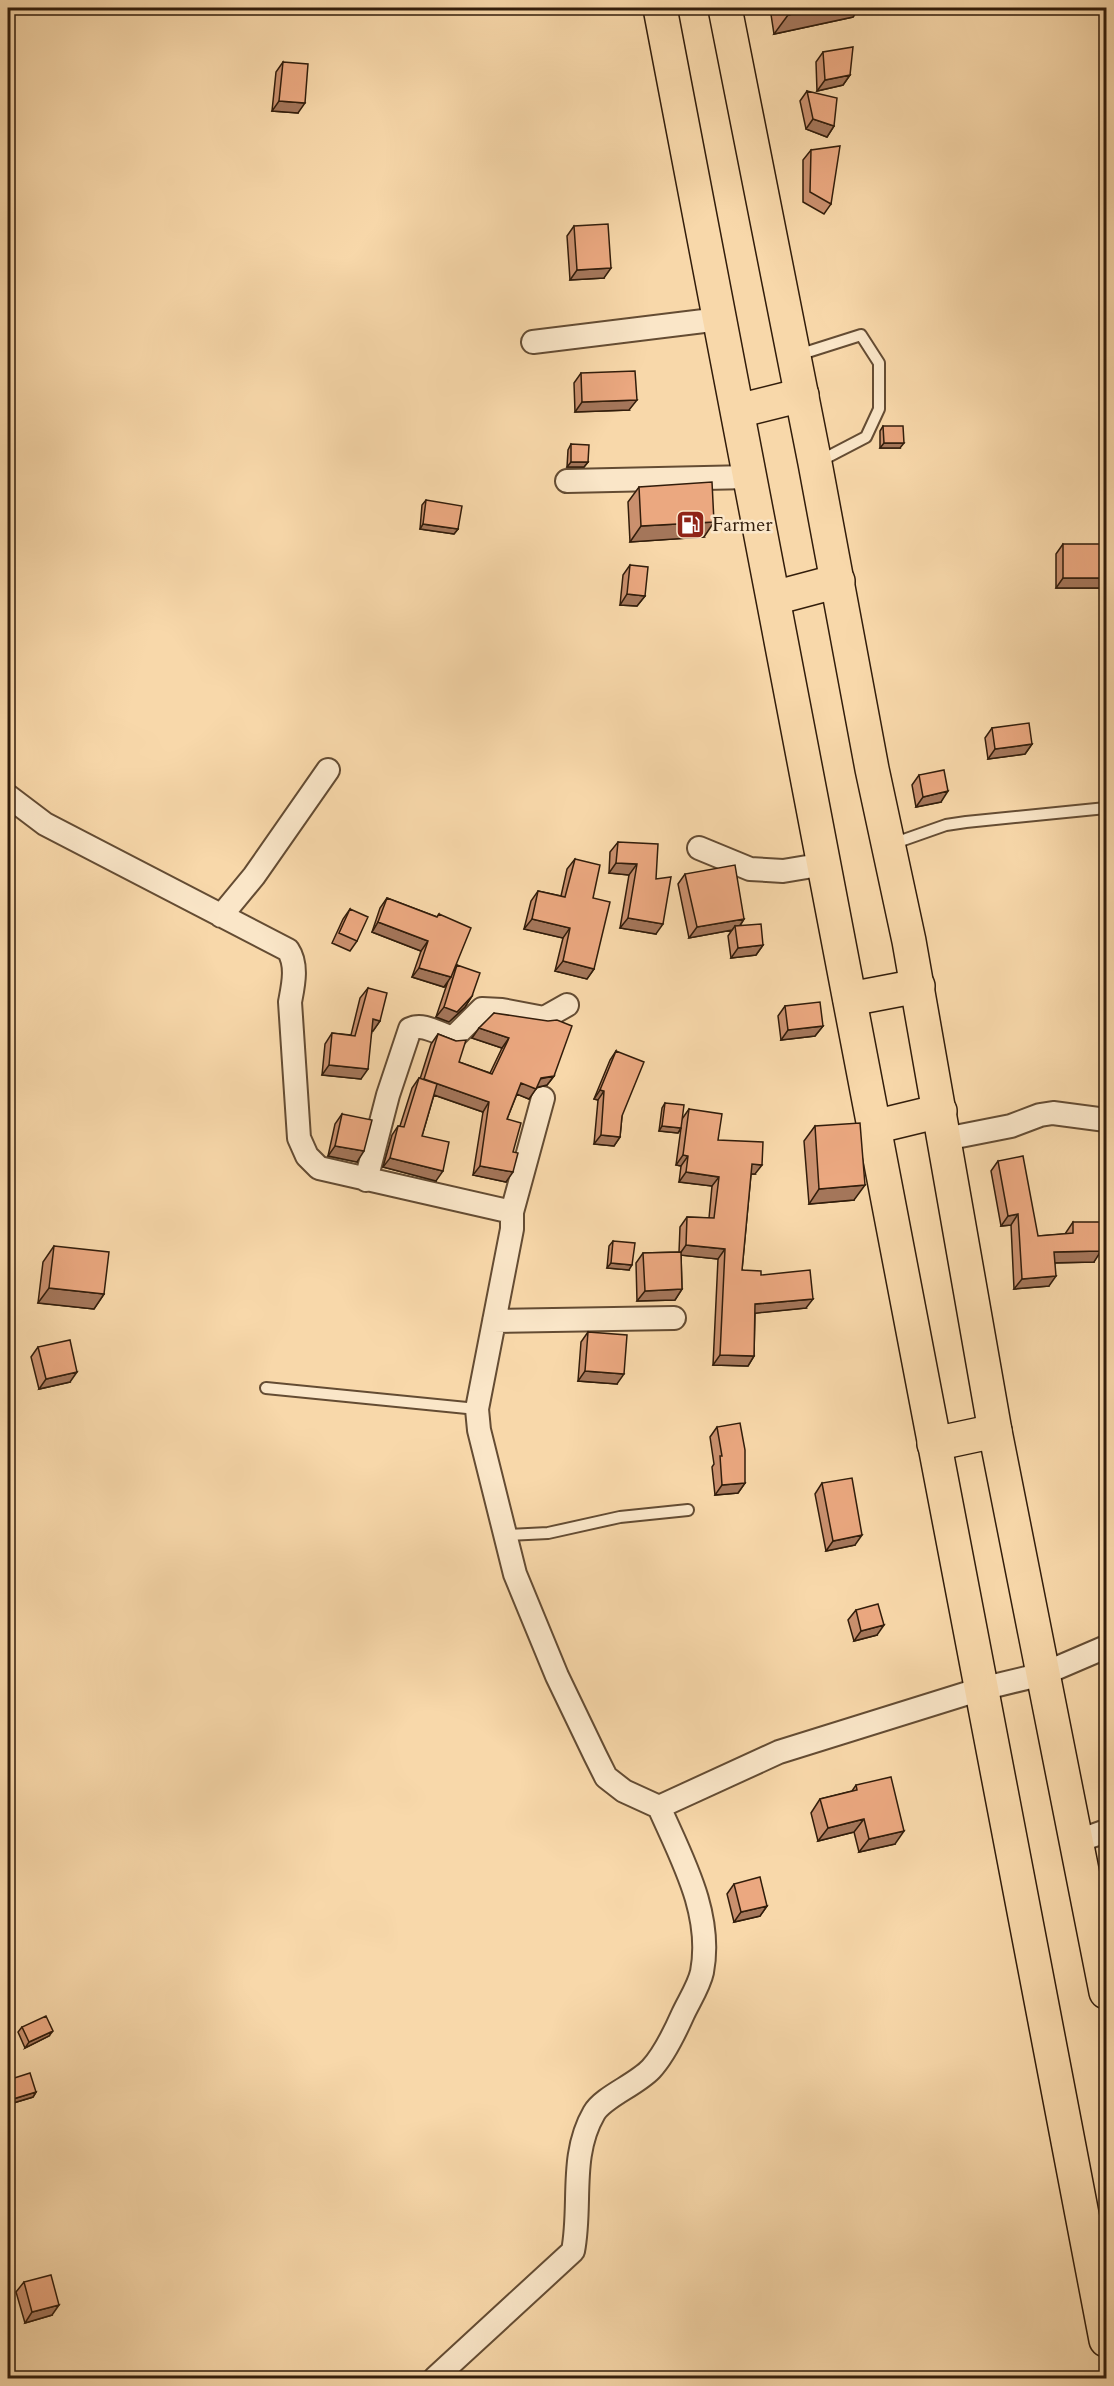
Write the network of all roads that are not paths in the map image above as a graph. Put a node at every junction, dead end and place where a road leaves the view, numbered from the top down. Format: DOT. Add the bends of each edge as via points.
graph roads {
  1 [pos="660,8"];
  2 [pos="725,8"];
  3 [pos="720,320"];
  4 [pos="533,342"];
  5 [pos="795,356"];
  6 [pos="802,395"];
  7 [pos="738,411"];
  8 [pos="815,463"];
  9 [pos="750,477"];
  10 [pos="567,481"];
  11 [pos="838,581"];
  12 [pos="774,598"];
  13 [pos="328,770"];
  14 [pos="8,796"];
  15 [pos="1107,808"];
  16 [pos="888,845"];
  17 [pos="699,848"];
  18 [pos="825,864"];
  19 [pos="221,916"];
  20 [pos="918,986"];
  21 [pos="850,999"];
  22 [pos="567,1005"];
  23 [pos="543,1098"];
  24 [pos="1107,1120"];
  25 [pos="943,1125"];
  26 [pos="874,1127"];
  27 [pos="366,1180"];
  28 [pos="512,1212"];
  29 [pos="674,1318"];
  30 [pos="494,1321"];
  31 [pos="266,1388"];
  32 [pos="477,1409"];
  33 [pos="995,1431"];
  34 [pos="934,1444"];
  35 [pos="688,1510"];
  36 [pos="506,1534"];
  37 [pos="1107,1647"];
  38 [pos="1043,1674"];
  39 [pos="981,1689"];
  40 [pos="659,1807"];
  41 [pos="1092,1836"];
  42 [pos="1107,1992"];
  43 [pos="1107,2340"];
  44 [pos="435,2379"];
  1 -- 3 [label="main road"];
  2 -- 5 [label="main road"];
  3 -- 4 [label="street"];
  3 -- 7 [label="main road"];
  5 -- 6 [label="main road"];
  5 -- 8 [label="lane" via="861,335 879,363 879,409 866,437"];
  6 -- 7 [label="main road"];
  6 -- 8 [label="main road"];
  7 -- 9 [label="main road"];
  8 -- 11 [label="main road"];
  9 -- 10 [label="street"];
  9 -- 12 [label="main road"];
  11 -- 12 [label="main road"];
  11 -- 16 [label="main road"];
  12 -- 18 [label="main road"];
  13 -- 19 [label="street"];
  14 -- 19 [label="street" via="45,824"];
  15 -- 16 [label="lane" via="946,825"];
  16 -- 20 [label="main road"];
  17 -- 18 [label="street" via="750,869 783,871"];
  18 -- 21 [label="main road"];
  19 -- 27 [label="street" via="288,950 292,956 294,980 290,1002 299,1138 319,1168"];
  20 -- 21 [label="main road"];
  20 -- 25 [label="main road"];
  21 -- 26 [label="main road"];
  22 -- 27 [label="street" via="544,1018 482,1009 453,1038 415,1026 410,1029"];
  23 -- 28 [label="street"];
  24 -- 25 [label="street" via="1053,1113 1011,1126"];
  25 -- 26 [label="main road"];
  25 -- 33 [label="main road"];
  26 -- 34 [label="main road"];
  27 -- 28 [label="street"];
  28 -- 30 [label="street"];
  29 -- 30 [label="street"];
  30 -- 32 [label="street"];
  31 -- 32 [label="lane"];
  32 -- 36 [label="street"];
  33 -- 34 [label="main road"];
  33 -- 38 [label="main road"];
  34 -- 39 [label="main road"];
  35 -- 36 [label="lane" via="620,1516 548,1533"];
  36 -- 40 [label="street" via="515,1574 557,1676 606,1777 624,1791"];
  37 -- 38 [label="street"];
  38 -- 39 [label="street"];
  38 -- 41 [label="main road"];
  39 -- 40 [label="street" via="779,1752"];
  39 -- 43 [label="main road"];
  40 -- 44 [label="street" via="693,1884 703,1926 702,1973 680,2022 653,2067 633,2086 595,2110 581,2139 576,2193 578,2227 573,2251"];
  41 -- 42 [label="main road"];
}
